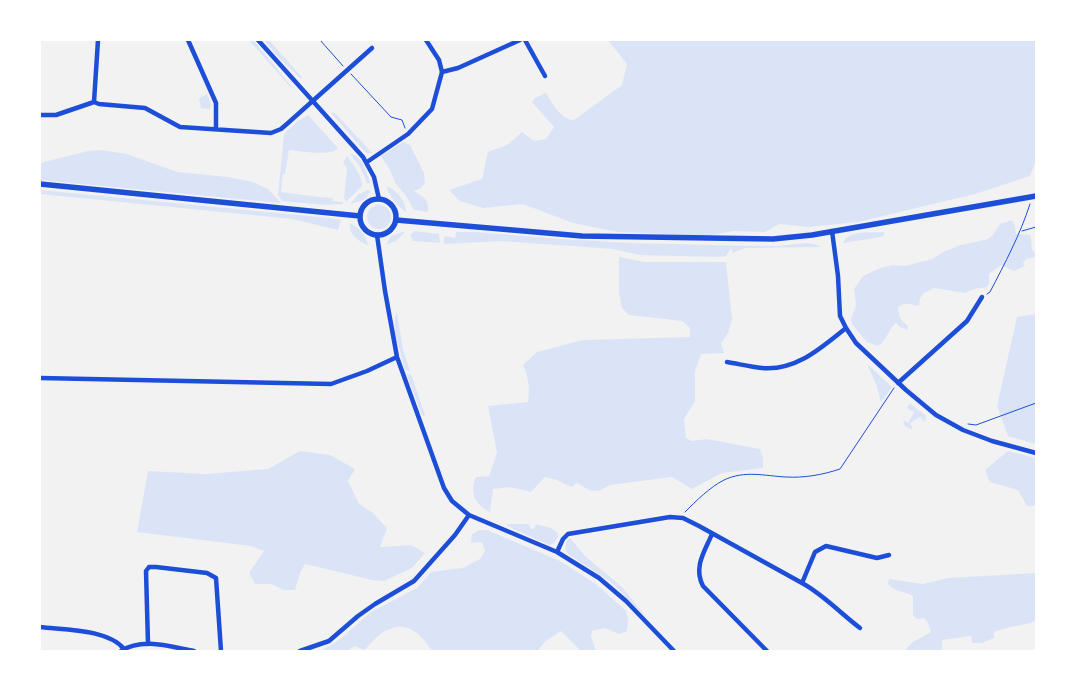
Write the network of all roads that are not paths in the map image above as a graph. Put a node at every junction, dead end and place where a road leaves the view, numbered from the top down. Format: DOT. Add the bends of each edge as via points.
graph roads {
  1 [pos="98,40"];
  2 [pos="188,40"];
  3 [pos="258,40"];
  4 [pos="426,40"];
  5 [pos="520,40"];
  6 [pos="525,40"];
  7 [pos="372,48"];
  8 [pos="442,72"];
  9 [pos="545,76"];
  10 [pos="312,101"];
  11 [pos="94,102"];
  12 [pos="40,115"];
  13 [pos="216,129"];
  14 [pos="367,162"];
  15 [pos="40,184"];
  16 [pos="1036,196"];
  17 [pos="379,198"];
  18 [pos="360,216"];
  19 [pos="396,220"];
  20 [pos="832,232"];
  21 [pos="377,236"];
  22 [pos="982,297"];
  23 [pos="846,328"];
  24 [pos="397,357"];
  25 [pos="727,362"];
  26 [pos="40,378"];
  27 [pos="898,383"];
  28 [pos="1036,453"];
  29 [pos="469,515"];
  30 [pos="712,534"];
  31 [pos="557,552"];
  32 [pos="889,555"];
  33 [pos="802,583"];
  34 [pos="40,627"];
  35 [pos="860,628"];
  36 [pos="148,644"];
  37 [pos="122,650"];
  38 [pos="194,651"];
  39 [pos="221,651"];
  40 [pos="300,651"];
  41 [pos="674,651"];
  42 [pos="767,651"];
  1 -- 11 [label="street"];
  2 -- 13 [label="street" via="216,103"];
  3 -- 10 [label="street"];
  4 -- 8 [label="street" via="439,60"];
  5 -- 8 [label="street"];
  6 -- 9 [label="street"];
  7 -- 10 [label="street"];
  8 -- 14 [label="street" via="432,108 408,134"];
  10 -- 13 [label="street" via="281,129 270,134"];
  10 -- 14 [label="street"];
  11 -- 12 [label="street" via="56,115"];
  11 -- 13 [label="street" via="145,108 180,126"];
  14 -- 17 [label="street"];
  15 -- 18 [label="street"];
  16 -- 20 [label="street"];
  17 -- 18 [label="street" via="366,203"];
  17 -- 19 [label="street" via="391,204 396,211"];
  18 -- 21 [label="street" via="364,229"];
  19 -- 20 [label="street" via="626,237 773,239"];
  19 -- 21 [label="street" via="390,232"];
  20 -- 23 [label="street" via="840,316"];
  21 -- 24 [label="street"];
  22 -- 27 [label="street" via="967,321"];
  23 -- 25 [label="street" via="800,362 764,368"];
  23 -- 27 [label="street" via="856,343"];
  24 -- 26 [label="street" via="367,372 331,384"];
  24 -- 29 [label="street" via="444,488 452,501"];
  27 -- 28 [label="street" via="926,408 963,430"];
  29 -- 31 [label="street"];
  29 -- 40 [label="street" via="414,582 364,612 329,642"];
  30 -- 31 [label="street" via="670,517 568,534"];
  30 -- 33 [label="street"];
  30 -- 42 [label="street" via="699,566 703,586"];
  31 -- 41 [label="street" via="610,586"];
  32 -- 33 [label="street" via="877,558 826,546 815,552"];
  33 -- 35 [label="street" via="818,592"];
  34 -- 37 [label="street" via="106,636 120,644"];
  36 -- 37 [label="street"];
  36 -- 38 [label="street"];
  36 -- 39 [label="street" via="146,571 156,567 206,573 216,578"];
}
